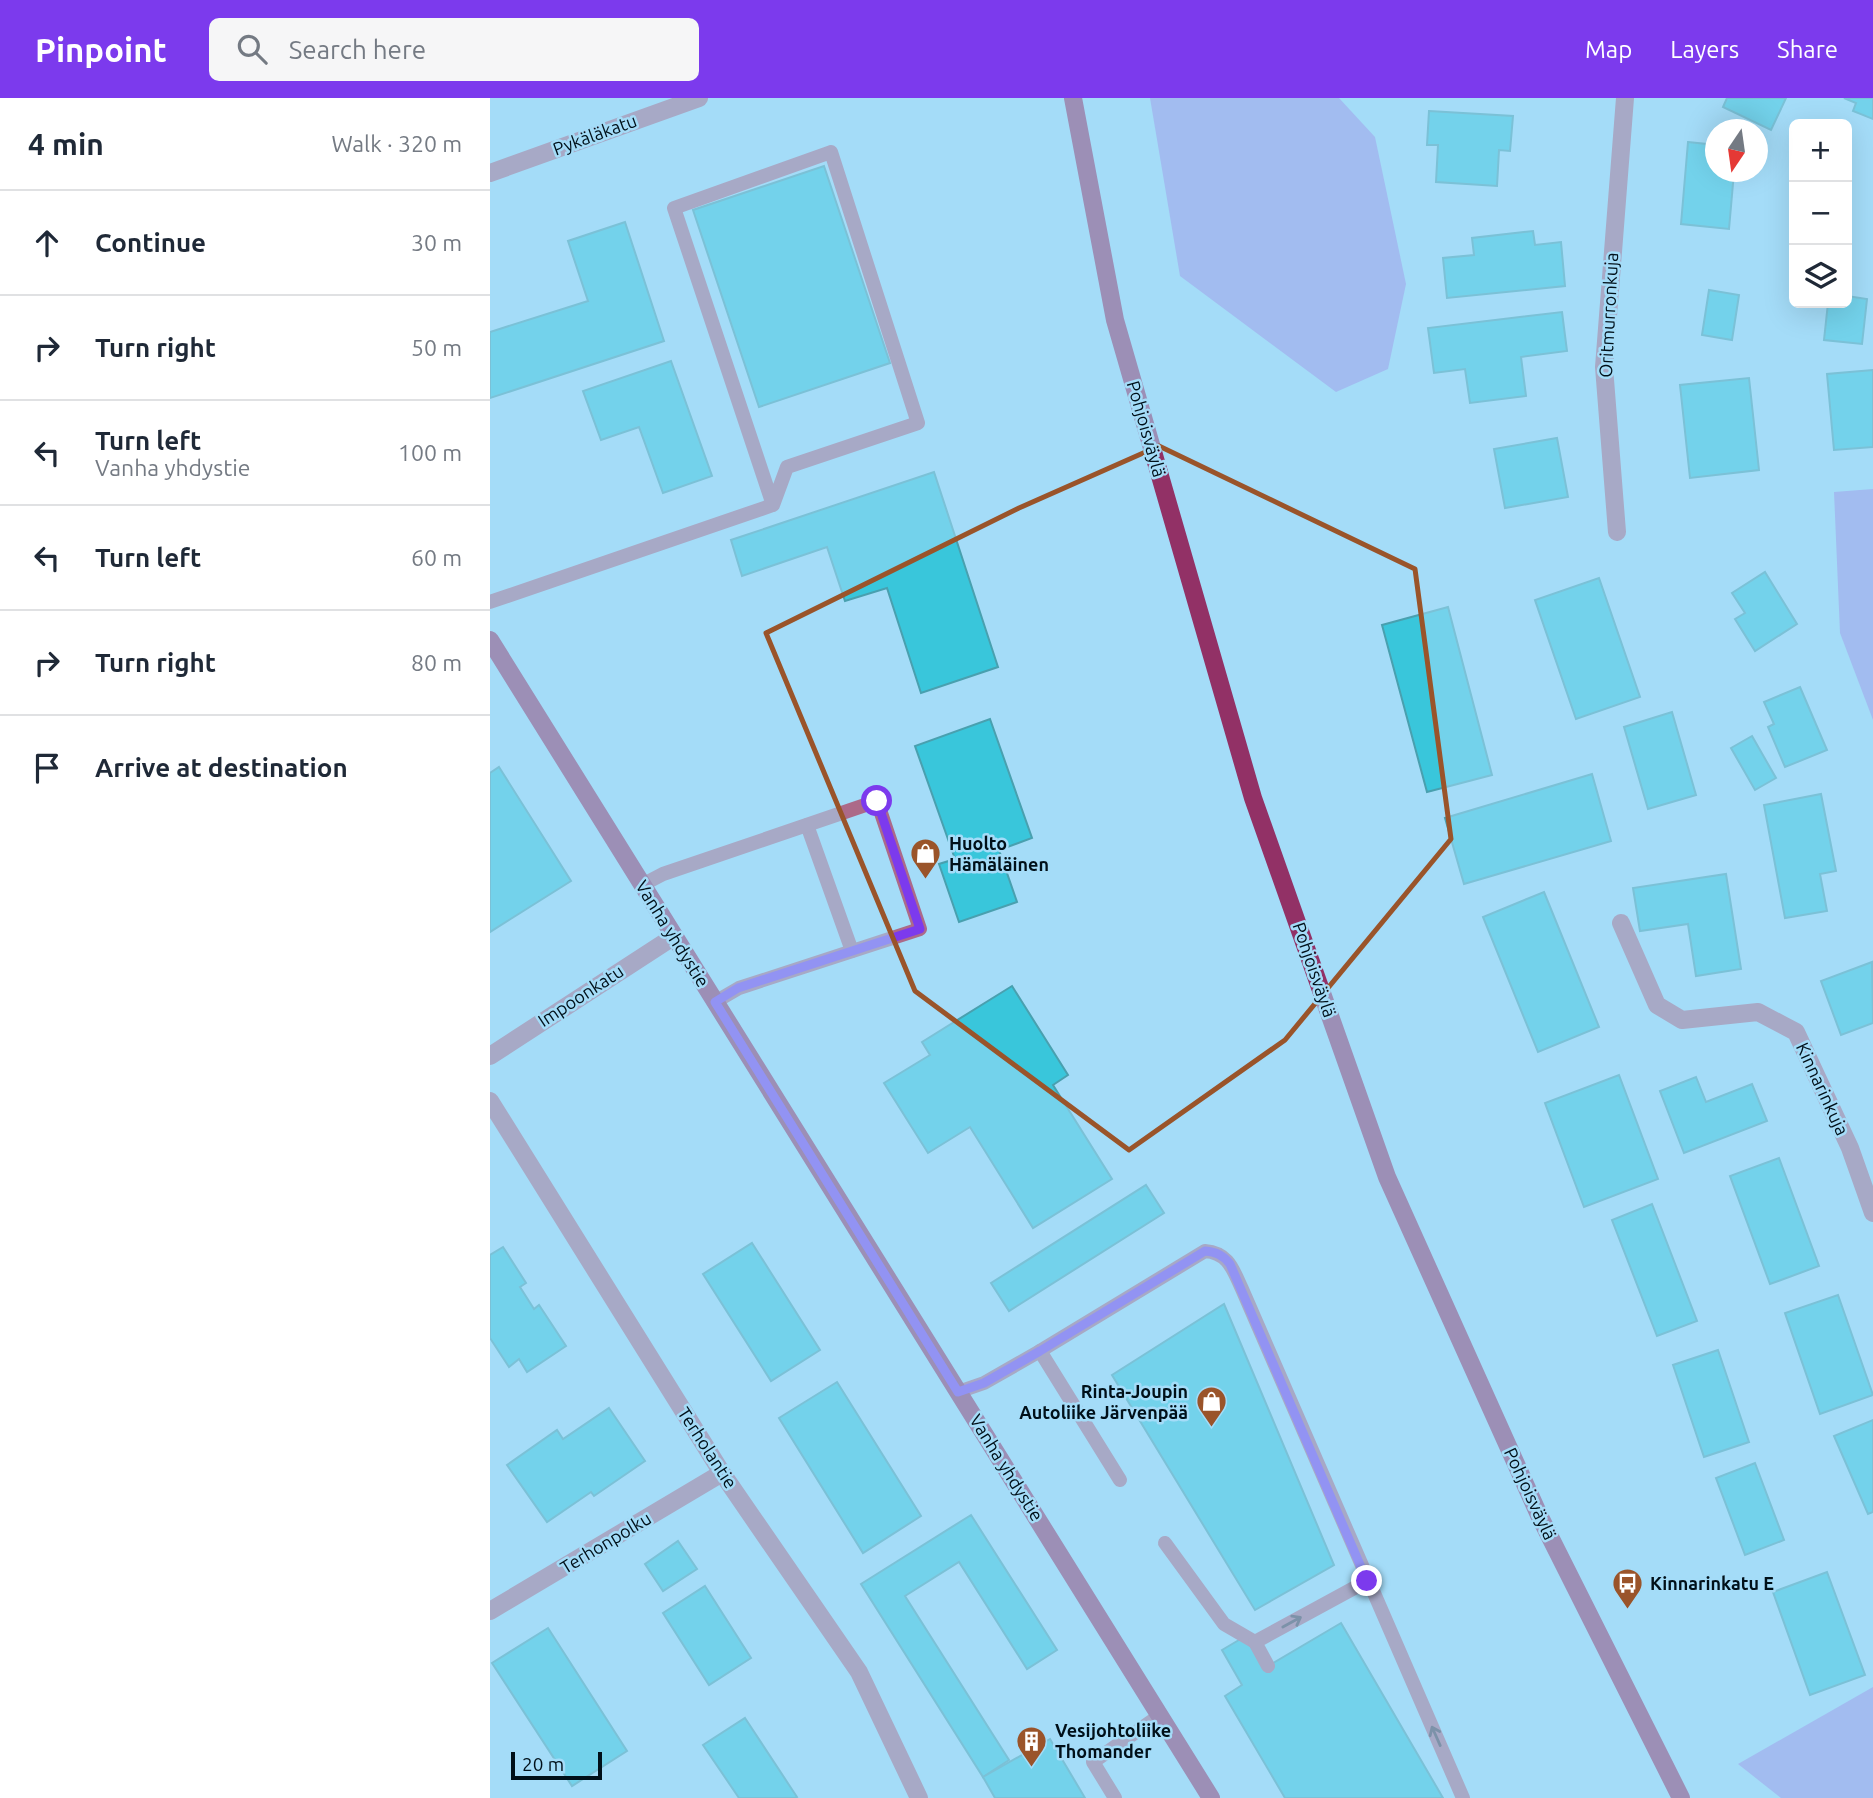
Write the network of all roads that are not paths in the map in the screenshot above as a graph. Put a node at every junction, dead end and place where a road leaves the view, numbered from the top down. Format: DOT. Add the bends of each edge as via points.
graph roads {
  1 [pos="699,98"];
  2 [pos="1073,98"];
  3 [pos="1625,98"];
  4 [pos="490,173"];
  5 [pos="773,505"];
  6 [pos="1617,532"];
  7 [pos="490,602"];
  8 [pos="490,640"];
  9 [pos="807,825"];
  10 [pos="642,885"];
  11 [pos="1621,923"];
  12 [pos="673,937"];
  13 [pos="852,951"];
  14 [pos="715,1002"];
  15 [pos="490,1056"];
  16 [pos="490,1101"];
  17 [pos="1873,1213"];
  18 [pos="1040,1351"];
  19 [pos="958,1392"];
  20 [pos="722,1473"];
  21 [pos="1120,1480"];
  22 [pos="1165,1543"];
  23 [pos="1367,1581"];
  24 [pos="490,1611"];
  25 [pos="1255,1643"];
  26 [pos="1268,1666"];
  27 [pos="1159,1716"];
  28 [pos="919,1798"];
  29 [pos="1115,1798"];
  30 [pos="1211,1798"];
  31 [pos="1463,1798"];
  32 [pos="1681,1798"];
  1 -- 4 [label="street, Pykäläkatu"];
  2 -- 32 [label="main road, Pohjoisväylä" via="1115,320 1253,798 1387,1177 1539,1515"];
  3 -- 6 [label="street, Oritmurronkuja" via="1604,367"];
  5 -- 5 [label="lane" via="787,467 919,423 831,152 674,208"];
  5 -- 7 [label="lane"];
  8 -- 10 [label="main road, Vanha yhdystie"];
  9 -- 10 [label="lane"];
  9 -- 13 [label="lane"];
  9 -- 13 [label="lane" via="877,801 920,929"];
  10 -- 12 [label="main road, Vanha yhdystie"];
  11 -- 17 [label="street, Kinnarinkuja" via="1657,1005 1682,1020 1758,1012 1796,1032 1850,1149"];
  12 -- 14 [label="main road, Vanha yhdystie"];
  12 -- 15 [label="street, Impoonkatu"];
  13 -- 14 [label="lane" via="738,988"];
  14 -- 19 [label="main road, Vanha yhdystie"];
  16 -- 20 [label="street, Terholantie"];
  18 -- 19 [label="lane" via="984,1383"];
  18 -- 21 [label="lane"];
  18 -- 23 [label="lane" via="1205,1251 1225,1257"];
  19 -- 27 [label="main road, Vanha yhdystie"];
  20 -- 24 [label="street, Terhonpolku"];
  20 -- 28 [label="street, Terholantie" via="859,1672"];
  22 -- 25 [label="lane" via="1224,1624"];
  25 -- 23 [label="lane, one-way"];
  31 -- 23 [label="lane, one-way"];
  25 -- 26 [label="lane"];
  27 -- 29 [label="lane" via="1093,1762"];
  27 -- 30 [label="main road, Vanha yhdystie"];
}
